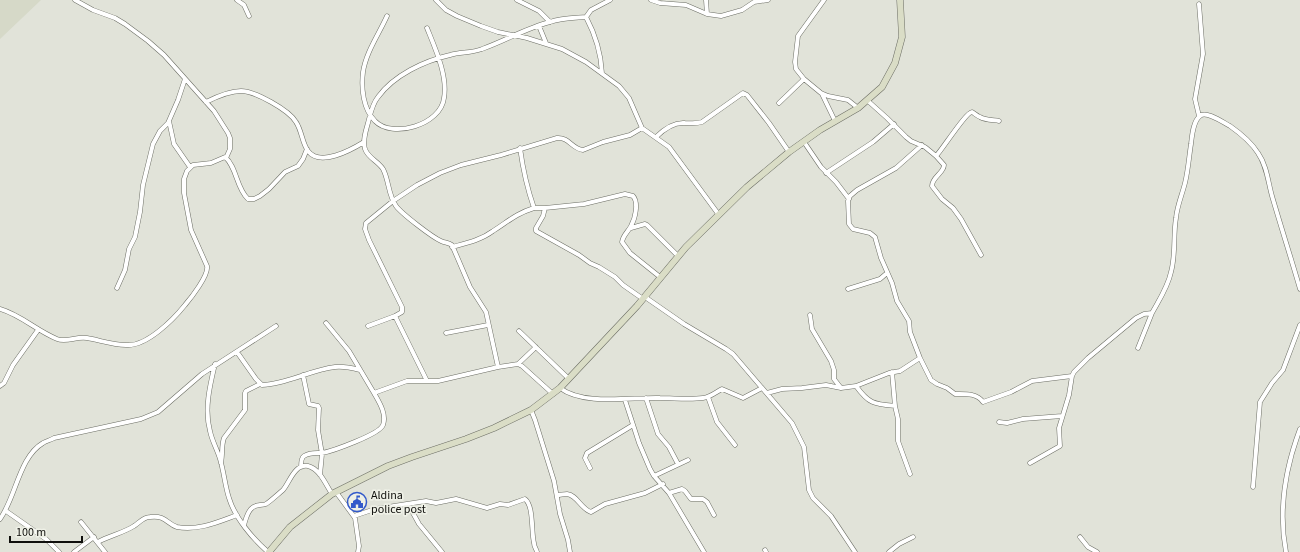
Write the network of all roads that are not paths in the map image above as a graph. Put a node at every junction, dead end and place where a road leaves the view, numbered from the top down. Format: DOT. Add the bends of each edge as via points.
graph roads {
  1 [pos="75,0"];
  2 [pos="237,0"];
  3 [pos="436,0"];
  4 [pos="517,0"];
  5 [pos="610,0"];
  6 [pos="651,0"];
  7 [pos="706,0"];
  8 [pos="768,0"];
  9 [pos="824,0"];
  10 [pos="900,0"];
  11 [pos="1200,4"];
  12 [pos="707,14"];
  13 [pos="249,16"];
  14 [pos="387,16"];
  15 [pos="586,17"];
  16 [pos="550,22"];
  17 [pos="538,26"];
  18 [pos="427,28"];
  19 [pos="516,35"];
  20 [pos="546,43"];
  21 [pos="438,58"];
  22 [pos="602,73"];
  23 [pos="185,79"];
  24 [pos="804,79"];
  25 [pos="821,93"];
  26 [pos="868,101"];
  27 [pos="206,102"];
  28 [pos="779,103"];
  29 [pos="858,108"];
  30 [pos="370,114"];
  31 [pos="1199,116"];
  32 [pos="169,120"];
  33 [pos="835,121"];
  34 [pos="999,121"];
  35 [pos="894,124"];
  36 [pos="642,128"];
  37 [pos="656,137"];
  38 [pos="364,142"];
  39 [pos="804,142"];
  40 [pos="922,145"];
  41 [pos="520,148"];
  42 [pos="307,149"];
  43 [pos="789,152"];
  44 [pos="936,156"];
  45 [pos="226,158"];
  46 [pos="190,167"];
  47 [pos="826,173"];
  48 [pos="849,199"];
  49 [pos="393,201"];
  50 [pos="534,208"];
  51 [pos="545,208"];
  52 [pos="719,215"];
  53 [pos="631,228"];
  54 [pos="452,247"];
  55 [pos="678,256"];
  56 [pos="981,256"];
  57 [pos="887,273"];
  58 [pos="660,277"];
  59 [pos="117,288"];
  60 [pos="848,289"];
  61 [pos="1300,289"];
  62 [pos="644,298"];
  63 [pos="0,309"];
  64 [pos="1152,313"];
  65 [pos="810,315"];
  66 [pos="395,316"];
  67 [pos="326,323"];
  68 [pos="488,325"];
  69 [pos="1300,325"];
  70 [pos="276,326"];
  71 [pos="368,326"];
  72 [pos="38,330"];
  73 [pos="519,331"];
  74 [pos="446,333"];
  75 [pos="536,347"];
  76 [pos="1138,348"];
  77 [pos="237,352"];
  78 [pos="920,358"];
  79 [pos="216,364"];
  80 [pos="518,364"];
  81 [pos="498,368"];
  82 [pos="360,370"];
  83 [pos="892,372"];
  84 [pos="303,375"];
  85 [pos="1072,376"];
  86 [pos="568,378"];
  87 [pos="834,379"];
  88 [pos="427,381"];
  89 [pos="260,384"];
  90 [pos="828,385"];
  91 [pos="0,386"];
  92 [pos="856,386"];
  93 [pos="560,388"];
  94 [pos="762,388"];
  95 [pos="841,388"];
  96 [pos="374,393"];
  97 [pos="767,393"];
  98 [pos="553,394"];
  99 [pos="708,397"];
  100 [pos="646,398"];
  101 [pos="625,400"];
  102 [pos="895,406"];
  103 [pos="531,410"];
  104 [pos="1062,416"];
  105 [pos="999,422"];
  106 [pos="633,425"];
  107 [pos="1300,429"];
  108 [pos="735,445"];
  109 [pos="322,452"];
  110 [pos="688,460"];
  111 [pos="221,463"];
  112 [pos="1030,463"];
  113 [pos="678,464"];
  114 [pos="301,467"];
  115 [pos="590,468"];
  116 [pos="910,474"];
  117 [pos="320,475"];
  118 [pos="654,476"];
  119 [pos="663,484"];
  120 [pos="1253,487"];
  121 [pos="334,493"];
  122 [pos="669,493"];
  123 [pos="557,495"];
  124 [pos="408,504"];
  125 [pos="6,511"];
  126 [pos="237,515"];
  127 [pos="714,515"];
  128 [pos="354,516"];
  129 [pos="0,519"];
  130 [pos="81,522"];
  131 [pos="244,525"];
  132 [pos="94,537"];
  133 [pos="912,537"];
  134 [pos="1080,537"];
  135 [pos="98,542"];
  136 [pos="854,551"];
  137 [pos="59,552"];
  138 [pos="74,552"];
  139 [pos="105,552"];
  140 [pos="269,552"];
  141 [pos="358,552"];
  142 [pos="442,552"];
  143 [pos="537,552"];
  144 [pos="570,552"];
  145 [pos="704,552"];
  146 [pos="848,552"];
  147 [pos="889,552"];
  148 [pos="1097,552"];
  149 [pos="1286,552"];
  1 -- 23 [label="street" via="125,24 158,49"];
  2 -- 13 [label="street" via="244,5"];
  3 -- 19 [label="street" via="446,10 469,22"];
  4 -- 16 [label="street" via="539,11"];
  5 -- 15 [label="street" via="591,10"];
  6 -- 12 [label="street" via="686,5"];
  7 -- 12 [label="street"];
  8 -- 12 [label="street" via="754,2 742,10 721,16"];
  9 -- 24 [label="street" via="798,39 795,64"];
  10 -- 26 [label="street" via="902,33 896,59 884,84"];
  11 -- 31 [label="street" via="1203,54 1195,99"];
  14 -- 30 [label="street" via="363,74 362,90"];
  15 -- 16 [label="street"];
  15 -- 22 [label="street" via="598,48"];
  16 -- 17 [label="street"];
  17 -- 19 [label="street"];
  17 -- 20 [label="street"];
  18 -- 21 [label="street"];
  19 -- 20 [label="street"];
  19 -- 21 [label="street" via="482,50"];
  20 -- 22 [label="street" via="562,49"];
  21 -- 30 [label="street" via="393,81 378,97"];
  21 -- 30 [label="street" via="441,63 445,97 442,107 432,119 416,126 397,129 386,128 375,122"];
  22 -- 36 [label="street" via="626,94"];
  23 -- 27 [label="street"];
  23 -- 32 [label="street"];
  24 -- 25 [label="street"];
  24 -- 28 [label="street"];
  25 -- 29 [label="street" via="848,100"];
  25 -- 33 [label="street"];
  26 -- 29 [label="street"];
  26 -- 35 [label="street"];
  27 -- 42 [label="street" via="218,96 240,91 268,101 289,113 301,132"];
  27 -- 45 [label="street" via="230,136 230,149"];
  29 -- 33 [label="street"];
  30 -- 38 [label="street"];
  31 -- 61 [label="street" via="1204,114 1217,118 1241,134 1258,152 1264,164"];
  31 -- 64 [label="street" via="1192,136 1185,183 1176,214 1172,271"];
  32 -- 46 [label="street" via="174,144"];
  32 -- 59 [label="street" via="153,144 143,185 135,237"];
  33 -- 39 [label="street"];
  34 -- 44 [label="street" via="969,113"];
  35 -- 40 [label="street" via="909,140"];
  35 -- 47 [label="street" via="873,142"];
  36 -- 37 [label="street"];
  36 -- 41 [label="street" via="630,136 582,150 560,138"];
  37 -- 43 [label="street" via="677,124 702,122 745,93"];
  37 -- 52 [label="street" via="669,147"];
  38 -- 42 [label="street" via="351,150 330,157 317,157"];
  38 -- 49 [label="street" via="369,156 382,168"];
  39 -- 43 [label="street"];
  39 -- 47 [label="street"];
  40 -- 44 [label="street"];
  40 -- 48 [label="street" via="896,168 853,193"];
  41 -- 49 [label="street" via="461,164 417,185"];
  41 -- 50 [label="street" via="523,173"];
  42 -- 45 [label="street" via="299,164 285,172 264,193 254,199 248,199 244,194"];
  43 -- 52 [label="street"];
  44 -- 56 [label="street" via="944,167 932,182 932,186 955,210"];
  45 -- 46 [label="street"];
  46 -- 72 [label="street" via="184,178 184,193 191,230 208,269 183,308 150,337 129,345 85,338 61,340"];
  47 -- 48 [label="street"];
  48 -- 57 [label="street" via="850,226 874,235"];
  49 -- 54 [label="street" via="406,216 440,240 450,243"];
  49 -- 66 [label="street" via="366,223 365,227 402,307 402,311"];
  50 -- 51 [label="street"];
  50 -- 54 [label="street" via="515,215 476,241"];
  51 -- 53 [label="street" via="630,195 635,198 636,203"];
  51 -- 62 [label="street" via="536,231 580,255"];
  52 -- 55 [label="street"];
  53 -- 55 [label="street" via="647,225"];
  53 -- 58 [label="street" via="622,238 622,244"];
  54 -- 68 [label="street" via="470,287 486,312"];
  55 -- 58 [label="street"];
  57 -- 60 [label="street" via="880,279"];
  57 -- 78 [label="street" via="898,303 909,321 911,335"];
  58 -- 62 [label="street"];
  62 -- 86 [label="street"];
  62 -- 94 [label="street" via="726,348"];
  63 -- 72 [label="street" via="17,316"];
  64 -- 76 [label="street"];
  64 -- 85 [label="street" via="1136,318 1085,361"];
  65 -- 87 [label="street" via="812,329 834,370"];
  66 -- 71 [label="street"];
  66 -- 88 [label="street"];
  67 -- 82 [label="street" via="349,351"];
  68 -- 74 [label="street"];
  68 -- 81 [label="street"];
  69 -- 120 [label="street" via="1285,366 1260,402"];
  70 -- 77 [label="street"];
  72 -- 91 [label="street"];
  73 -- 75 [label="street"];
  75 -- 80 [label="street"];
  75 -- 86 [label="street"];
  77 -- 79 [label="street"];
  77 -- 89 [label="street"];
  78 -- 83 [label="street" via="900,371"];
  78 -- 85 [label="street" via="929,377 937,384 955,394 976,396 983,402 1032,381"];
  79 -- 111 [label="street" via="211,382 208,414 211,435"];
  79 -- 125 [label="street" via="158,412 141,419 54,438 42,443 25,464"];
  80 -- 81 [label="street"];
  80 -- 98 [label="street"];
  81 -- 88 [label="street" via="448,380"];
  82 -- 84 [label="street" via="338,366"];
  82 -- 96 [label="street"];
  83 -- 92 [label="street"];
  83 -- 102 [label="street"];
  84 -- 89 [label="street" via="285,381"];
  84 -- 109 [label="street" via="309,405 319,408 318,430"];
  85 -- 104 [label="street"];
  86 -- 93 [label="street"];
  87 -- 90 [label="street"];
  87 -- 95 [label="street"];
  88 -- 96 [label="street" via="400,382"];
  89 -- 111 [label="street" via="245,393 245,410 222,443"];
  90 -- 95 [label="street"];
  90 -- 97 [label="street" via="782,389"];
  92 -- 95 [label="street"];
  92 -- 102 [label="street" via="871,402"];
  93 -- 98 [label="street"];
  93 -- 101 [label="street" via="568,393 594,399"];
  94 -- 97 [label="street"];
  94 -- 99 [label="street" via="743,398 722,389"];
  96 -- 109 [label="street" via="383,412 382,428 347,445"];
  97 -- 136 [label="street" via="792,423 802,441 810,494 832,516"];
  98 -- 103 [label="street"];
  99 -- 100 [label="street"];
  99 -- 108 [label="street" via="717,422"];
  100 -- 101 [label="street"];
  100 -- 113 [label="street" via="658,434"];
  101 -- 106 [label="street"];
  102 -- 116 [label="street" via="898,441"];
  103 -- 121 [label="street" via="474,437 388,466"];
  103 -- 123 [label="street"];
  104 -- 105 [label="street"];
  104 -- 112 [label="street" via="1059,428 1060,446"];
  106 -- 115 [label="street" via="586,454 585,458"];
  106 -- 118 [label="street"];
  107 -- 149 [label="street" via="1284,488"];
  109 -- 114 [label="street" via="304,455"];
  109 -- 117 [label="street"];
  110 -- 113 [label="street"];
  111 -- 126 [label="street" via="229,499"];
  113 -- 118 [label="street"];
  114 -- 117 [label="street" via="310,467"];
  114 -- 131 [label="street" via="270,501 252,508"];
  117 -- 121 [label="street"];
  118 -- 119 [label="street"];
  119 -- 122 [label="street"];
  119 -- 123 [label="street" via="645,493 610,502 591,512 570,495"];
  121 -- 128 [label="street"];
  121 -- 140 [label="street" via="290,527"];
  122 -- 127 [label="street" via="682,489 691,499 703,498"];
  122 -- 145 [label="street"];
  123 -- 144 [label="street"];
  124 -- 128 [label="street" via="374,509"];
  124 -- 142 [label="street" via="419,524"];
  124 -- 143 [label="street" via="456,499 487,508 527,499"];
  125 -- 129 [label="street"];
  125 -- 137 [label="street" via="46,539"];
  126 -- 131 [label="street"];
  126 -- 135 [label="street" via="193,528 177,527 163,518 149,517"];
  128 -- 141 [label="street"];
  130 -- 132 [label="street"];
  131 -- 140 [label="street" via="257,542"];
  132 -- 135 [label="street"];
  132 -- 138 [label="street"];
  133 -- 147 [label="street"];
  134 -- 148 [label="street" via="1088,547"];
  135 -- 139 [label="street"];
  136 -- 146 [label="street"];
}
